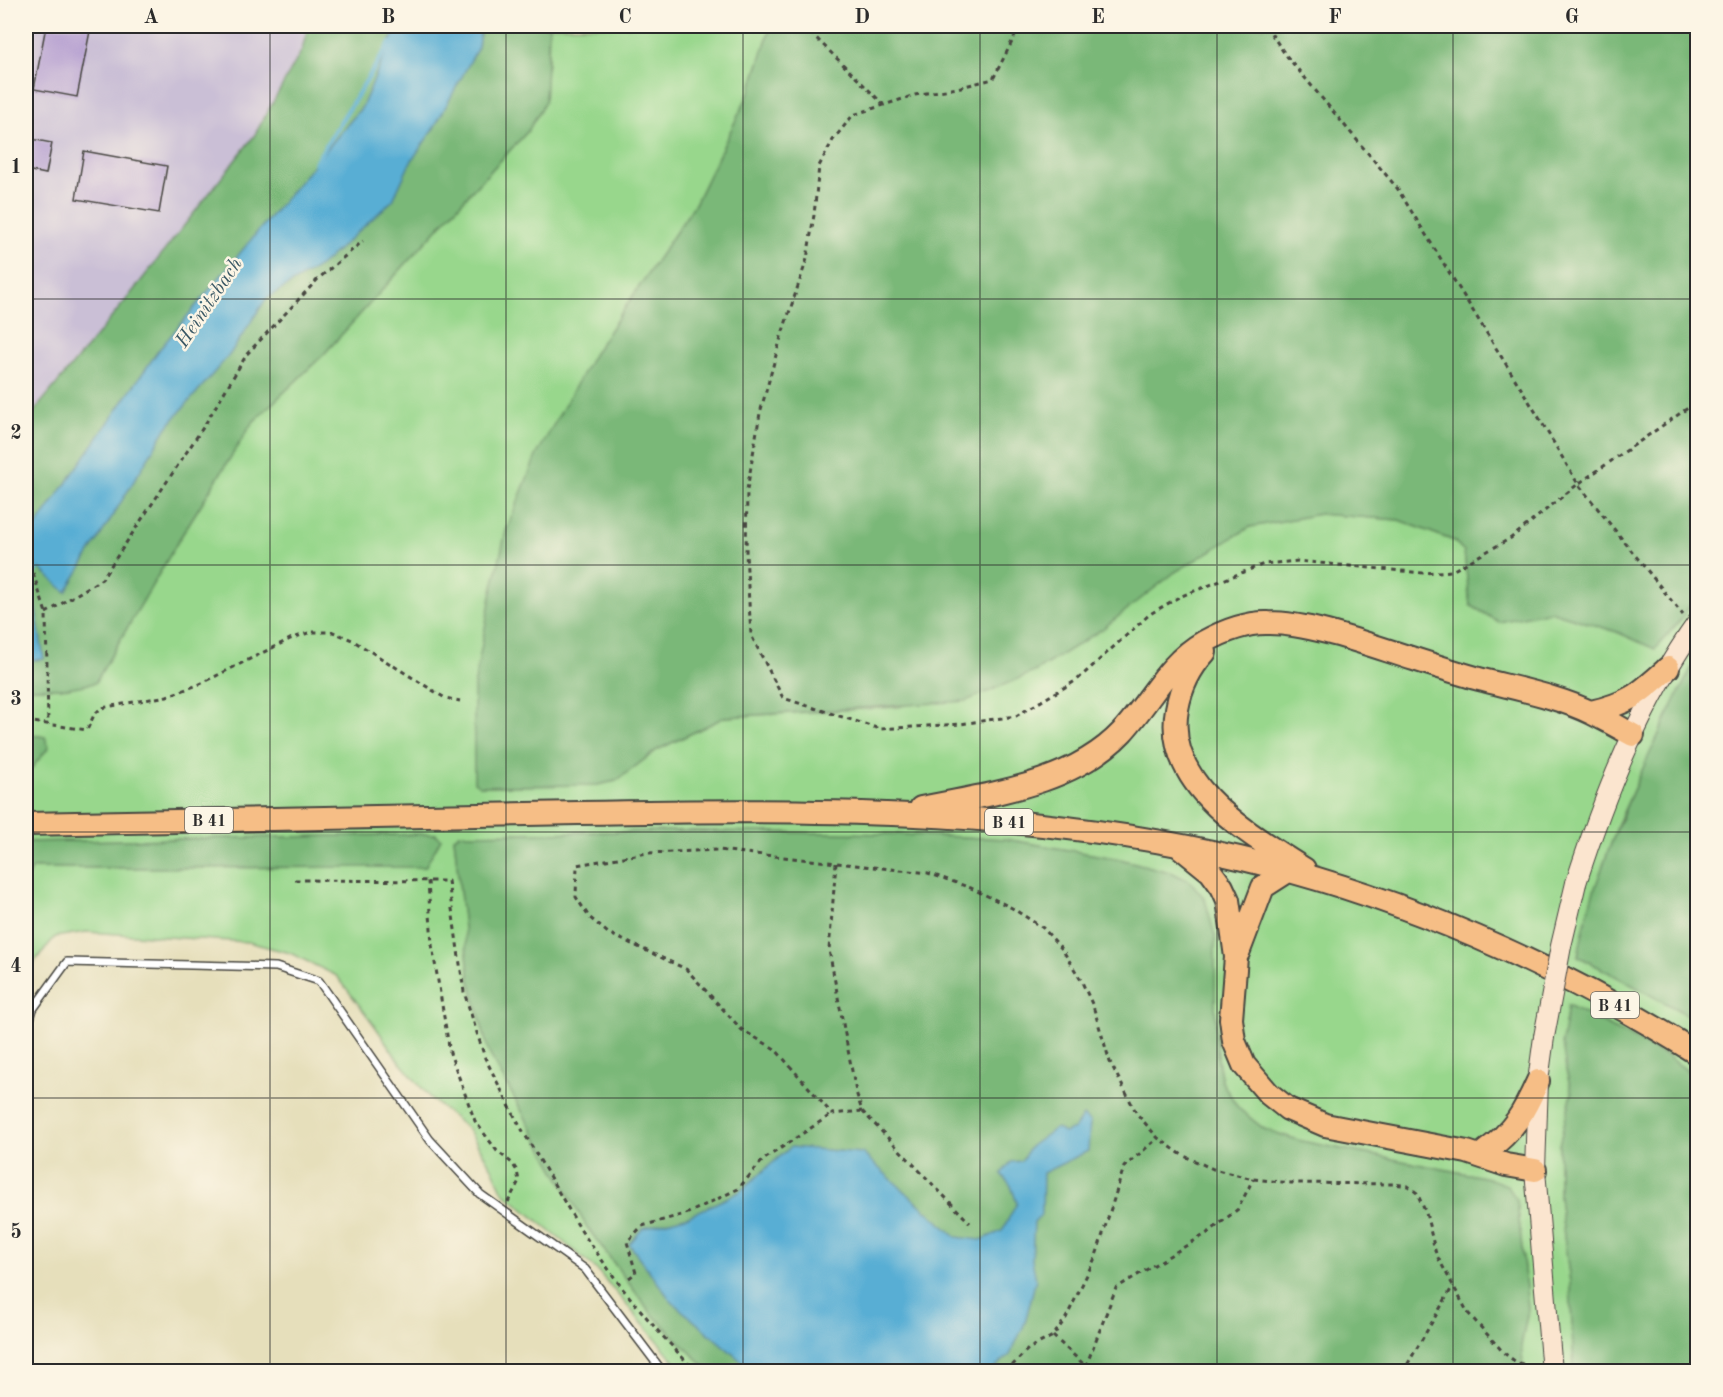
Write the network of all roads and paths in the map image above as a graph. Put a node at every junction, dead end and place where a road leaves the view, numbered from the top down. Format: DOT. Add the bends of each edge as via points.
graph roads {
  1 [pos="804,26"];
  2 [pos="1020,26"];
  3 [pos="1266,26"];
  4 [pos="883,104"];
  5 [pos="363,241"];
  6 [pos="1698,401"];
  7 [pos="1578,484"];
  8 [pos="33,573"];
  9 [pos="46,613"];
  10 [pos="1696,625"];
  11 [pos="1224,633"];
  12 [pos="1668,668"];
  13 [pos="460,700"];
  14 [pos="1591,712"];
  15 [pos="26,721"];
  16 [pos="48,725"];
  17 [pos="1633,735"];
  18 [pos="890,815"];
  19 [pos="26,824"];
  20 [pos="1178,845"];
  21 [pos="836,863"];
  22 [pos="1288,871"];
  23 [pos="295,880"];
  24 [pos="1320,880"];
  25 [pos="428,881"];
  26 [pos="1236,957"];
  27 [pos="26,1033"];
  28 [pos="1698,1054"];
  29 [pos="1538,1081"];
  30 [pos="862,1111"];
  31 [pos="832,1114"];
  32 [pos="1158,1138"];
  33 [pos="1477,1151"];
  34 [pos="1536,1163"];
  35 [pos="1253,1179"];
  36 [pos="504,1211"];
  37 [pos="970,1223"];
  38 [pos="629,1278"];
  39 [pos="1454,1286"];
  40 [pos="1053,1336"];
  41 [pos="1086,1366"];
  42 [pos="1544,1370"];
  43 [pos="663,1371"];
  44 [pos="696,1371"];
  45 [pos="1006,1371"];
  46 [pos="1092,1371"];
  47 [pos="1403,1371"];
  1 -- 4 [label="path"];
  2 -- 4 [label="path" via="993,78"];
  3 -- 7 [label="path" via="1397,188"];
  4 -- 7 [label="path" via="853,115 819,166 807,259 760,413 747,490 746,554 752,635 783,698 880,729 1016,716 1077,680 1150,614 1179,597 1264,564 1298,561 1424,573 1452,571 1511,538"];
  5 -- 9 [label="path" via="319,278 247,354 102,579"];
  6 -- 7 [label="path"];
  7 -- 10 [label="path" via="1644,568"];
  8 -- 9 [label="path"];
  9 -- 16 [label="path"];
  10 -- 12 [label="main road"];
  11 -- 14 [label="highway" via="1268,622 1311,629"];
  11 -- 18 [label="highway" via="1175,665 1124,730 1090,759 1003,791"];
  11 -- 24 [label="highway" via="1199,658 1183,686 1176,726 1180,751 1197,785 1228,817"];
  12 -- 14 [label="highway" via="1634,697"];
  12 -- 17 [label="main road"];
  13 -- 16 [label="path" via="446,698 352,639 333,632 311,632 198,685 167,696 101,708 87,730"];
  14 -- 17 [label="highway"];
  15 -- 16 [label="path"];
  17 -- 29 [label="main road, bridge" via="1576,883"];
  18 -- 19 [label="highway, B 41" via="692,811"];
  18 -- 20 [label="highway, B 41" via="1074,828"];
  20 -- 22 [label="highway, B 41"];
  20 -- 26 [label="highway" via="1211,872 1222,887 1232,917"];
  21 -- 30 [label="path" via="829,950"];
  21 -- 31 [label="path" via="719,850 648,853 577,865 576,897 589,917 608,933 686,969 742,1030 775,1049"];
  21 -- 32 [label="path" via="928,873 971,888 1043,928 1081,980 1110,1062 1137,1114"];
  22 -- 24 [label="highway, B 41"];
  22 -- 26 [label="highway" via="1263,887"];
  23 -- 25 [label="path"];
  24 -- 28 [label="highway, B 41" via="1445,925 1530,962"];
  25 -- 36 [label="path" via="432,945 450,1053 475,1121 496,1151 517,1171 519,1181"];
  25 -- 44 [label="path" via="448,880 464,992 485,1058 518,1121 582,1232 622,1288"];
  26 -- 33 [label="highway" via="1231,1012 1234,1041 1252,1076 1278,1103 1340,1129"];
  27 -- 36 [label="lane" via="33,1009 67,962 276,967 319,981 430,1140 480,1194"];
  29 -- 33 [label="highway" via="1517,1122 1502,1139"];
  29 -- 34 [label="main road"];
  30 -- 31 [label="path"];
  30 -- 37 [label="path"];
  31 -- 38 [label="path" via="763,1160 738,1189 688,1214 642,1226 627,1242 636,1273"];
  32 -- 35 [label="path" via="1182,1155 1213,1169"];
  32 -- 40 [label="path" via="1124,1167 1096,1256"];
  33 -- 34 [label="highway" via="1506,1165"];
  34 -- 42 [label="main road"];
  35 -- 39 [label="path" via="1407,1186 1417,1193 1436,1254"];
  35 -- 41 [label="path" via="1238,1209 1209,1232 1116,1288"];
  36 -- 43 [label="lane" via="585,1269"];
  39 -- 42 [label="path" via="1468,1313 1504,1353 1516,1362"];
  39 -- 47 [label="path"];
  40 -- 41 [label="path"];
  40 -- 45 [label="path" via="1028,1349"];
  41 -- 46 [label="path"];
}
